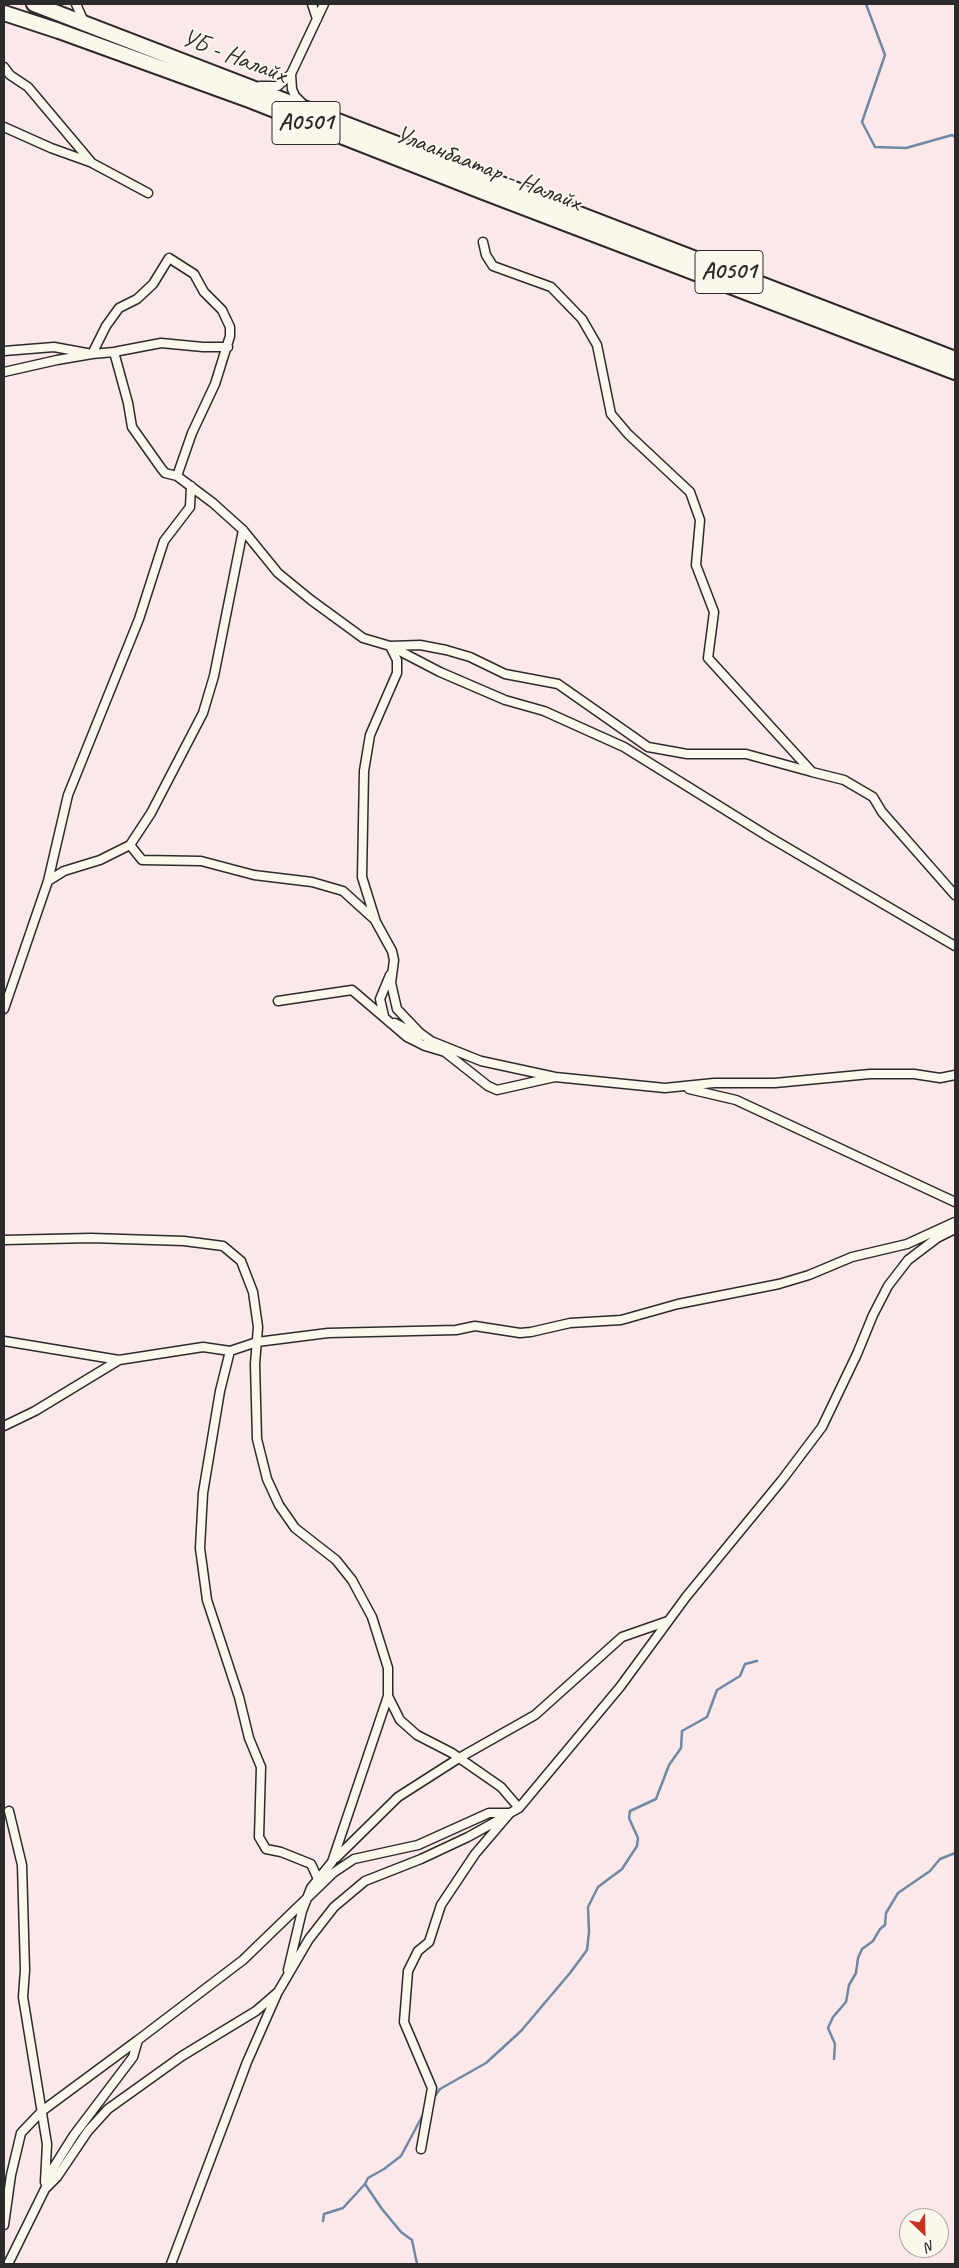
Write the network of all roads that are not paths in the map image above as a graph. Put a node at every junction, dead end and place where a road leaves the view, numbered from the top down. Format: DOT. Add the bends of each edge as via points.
graph roads {
  1 [pos="34,4"];
  2 [pos="76,4"];
  3 [pos="312,4"];
  4 [pos="324,4"];
  5 [pos="4,13"];
  6 [pos="317,19"];
  7 [pos="85,24"];
  8 [pos="4,67"];
  9 [pos="291,74"];
  10 [pos="246,86"];
  11 [pos="316,113"];
  12 [pos="4,127"];
  13 [pos="92,163"];
  14 [pos="502,184"];
  15 [pos="148,192"];
  16 [pos="483,242"];
  17 [pos="228,347"];
  18 [pos="4,351"];
  19 [pos="114,352"];
  20 [pos="92,354"];
  21 [pos="955,360"];
  22 [pos="4,372"];
  23 [pos="955,372"];
  24 [pos="177,476"];
  25 [pos="191,486"];
  26 [pos="243,530"];
  27 [pos="390,646"];
  28 [pos="812,772"];
  29 [pos="130,845"];
  30 [pos="48,881"];
  31 [pos="955,895"];
  32 [pos="376,922"];
  33 [pos="955,946"];
  34 [pos="392,971"];
  35 [pos="278,1001"];
  36 [pos="4,1008"];
  37 [pos="384,1018"];
  38 [pos="432,1041"];
  39 [pos="955,1076"];
  40 [pos="555,1077"];
  41 [pos="681,1087"];
  42 [pos="955,1202"];
  43 [pos="955,1222"];
  44 [pos="955,1229"];
  45 [pos="4,1240"];
  46 [pos="4,1341"];
  47 [pos="257,1342"];
  48 [pos="230,1351"];
  49 [pos="119,1360"];
  50 [pos="4,1426"];
  51 [pos="668,1621"];
  52 [pos="388,1696"];
  53 [pos="459,1758"];
  54 [pos="519,1808"];
  55 [pos="9,1811"];
  56 [pos="510,1813"];
  57 [pos="332,1862"];
  58 [pos="318,1879"];
  59 [pos="307,1900"];
  60 [pos="278,1992"];
  61 [pos="138,2040"];
  62 [pos="42,2111"];
  63 [pos="421,2149"];
  64 [pos="44,2189"];
  65 [pos="4,2225"];
  66 [pos="8,2264"];
  67 [pos="171,2264"];
  1 -- 7 [label="highway, УБ - Налайх / A0501"];
  2 -- 7 [label="street"];
  3 -- 6 [label="street"];
  4 -- 6 [label="street"];
  5 -- 23 [label="highway, Улаанбаатар - Налайх / A0501" via="252,101"];
  6 -- 9 [label="street"];
  7 -- 10 [label="highway, УБ - Налайх / A0501"];
  8 -- 13 [label="street" via="28,87"];
  9 -- 10 [label="street" via="278,86"];
  9 -- 11 [label="street" via="295,96"];
  10 -- 11 [label="highway, УБ - Налайх / A0501"];
  11 -- 14 [label="highway, УБ - Налайх / A0501"];
  12 -- 13 [label="street"];
  13 -- 15 [label="street"];
  14 -- 21 [label="highway, Улаанбаатар - Налайх / A0501"];
  16 -- 28 [label="street" via="493,266 551,288 582,319 597,345 611,414 690,492 700,520 696,565 714,612 708,658"];
  17 -- 19 [label="street" via="161,342"];
  17 -- 20 [label="street" via="230,327 222,310 204,292 194,274 169,258 153,284 137,299 119,308"];
  17 -- 24 [label="street"];
  18 -- 20 [label="street" via="54,347"];
  19 -- 20 [label="street"];
  19 -- 24 [label="street" via="132,428 160,468"];
  20 -- 22 [label="street"];
  24 -- 25 [label="street"];
  25 -- 26 [label="street"];
  25 -- 30 [label="street" via="190,507 164,541 139,619 68,795"];
  26 -- 27 [label="street" via="278,573 310,600 363,638"];
  26 -- 29 [label="street" via="214,676 203,713 151,813"];
  27 -- 28 [label="street" via="446,650 505,674 558,684 648,747 687,754 746,754"];
  27 -- 32 [label="street" via="397,660 397,673 370,735 364,771 362,877"];
  27 -- 33 [label="street" via="448,676 504,700 544,711 624,747"];
  28 -- 31 [label="street" via="844,780 873,797 882,812"];
  29 -- 30 [label="street" via="100,860 64,871"];
  29 -- 32 [label="street" via="142,860 201,861 254,875 312,882 343,891"];
  30 -- 36 [label="street"];
  32 -- 34 [label="street" via="392,951"];
  34 -- 37 [label="street" via="380,999"];
  34 -- 38 [label="street" via="397,1008"];
  35 -- 37 [label="street" via="352,990"];
  37 -- 38 [label="street"];
  37 -- 40 [label="street" via="407,1037 445,1052 497,1090"];
  38 -- 40 [label="street" via="481,1061"];
  39 -- 41 [label="street" via="886,1074"];
  40 -- 41 [label="street"];
  41 -- 42 [label="street" via="736,1100"];
  43 -- 47 [label="street" via="914,1242 852,1257 787,1282 678,1304 621,1320 570,1323 520,1333 475,1326 456,1330 328,1333"];
  44 -- 51 [label="street" via="908,1260 888,1286 822,1427"];
  45 -- 47 [label="street" via="91,1238 184,1241 223,1246 241,1261 253,1292"];
  46 -- 49 [label="street"];
  47 -- 48 [label="street"];
  47 -- 52 [label="street" via="254,1396 257,1439 268,1479 278,1505 295,1528 336,1560 352,1580 372,1617 388,1668"];
  48 -- 49 [label="street" via="203,1347"];
  48 -- 58 [label="street" via="203,1493 200,1548 207,1600 249,1738 261,1766 260,1838 266,1849 311,1864"];
  49 -- 50 [label="street"];
  51 -- 53 [label="street" via="622,1637 535,1714"];
  51 -- 54 [label="street" via="620,1687"];
  52 -- 53 [label="street" via="404,1724 417,1735"];
  52 -- 57 [label="street"];
  53 -- 54 [label="street" via="501,1787"];
  53 -- 57 [label="street" via="398,1798"];
  54 -- 56 [label="street"];
  55 -- 62 [label="street" via="22,1865 23,1997"];
  56 -- 59 [label="street" via="489,1813 418,1846 354,1859 333,1873"];
  56 -- 60 [label="street" via="422,1859 366,1881 334,1907 309,1939"];
  56 -- 63 [label="street" via="475,1854 441,1905 429,1942 418,1951 408,1971 404,2022 432,2088"];
  57 -- 58 [label="street"];
  58 -- 59 [label="street"];
  59 -- 60 [label="street" via="291,1962"];
  59 -- 61 [label="street" via="243,1960"];
  60 -- 64 [label="street" via="256,2011 182,2056 108,2109 88,2130 57,2177"];
  60 -- 67 [label="street" via="241,2078"];
  61 -- 62 [label="street"];
  61 -- 64 [label="street" via="133,2057 74,2135"];
  62 -- 64 [label="street" via="47,2144"];
  62 -- 65 [label="street" via="21,2133"];
  64 -- 66 [label="street"];
}
